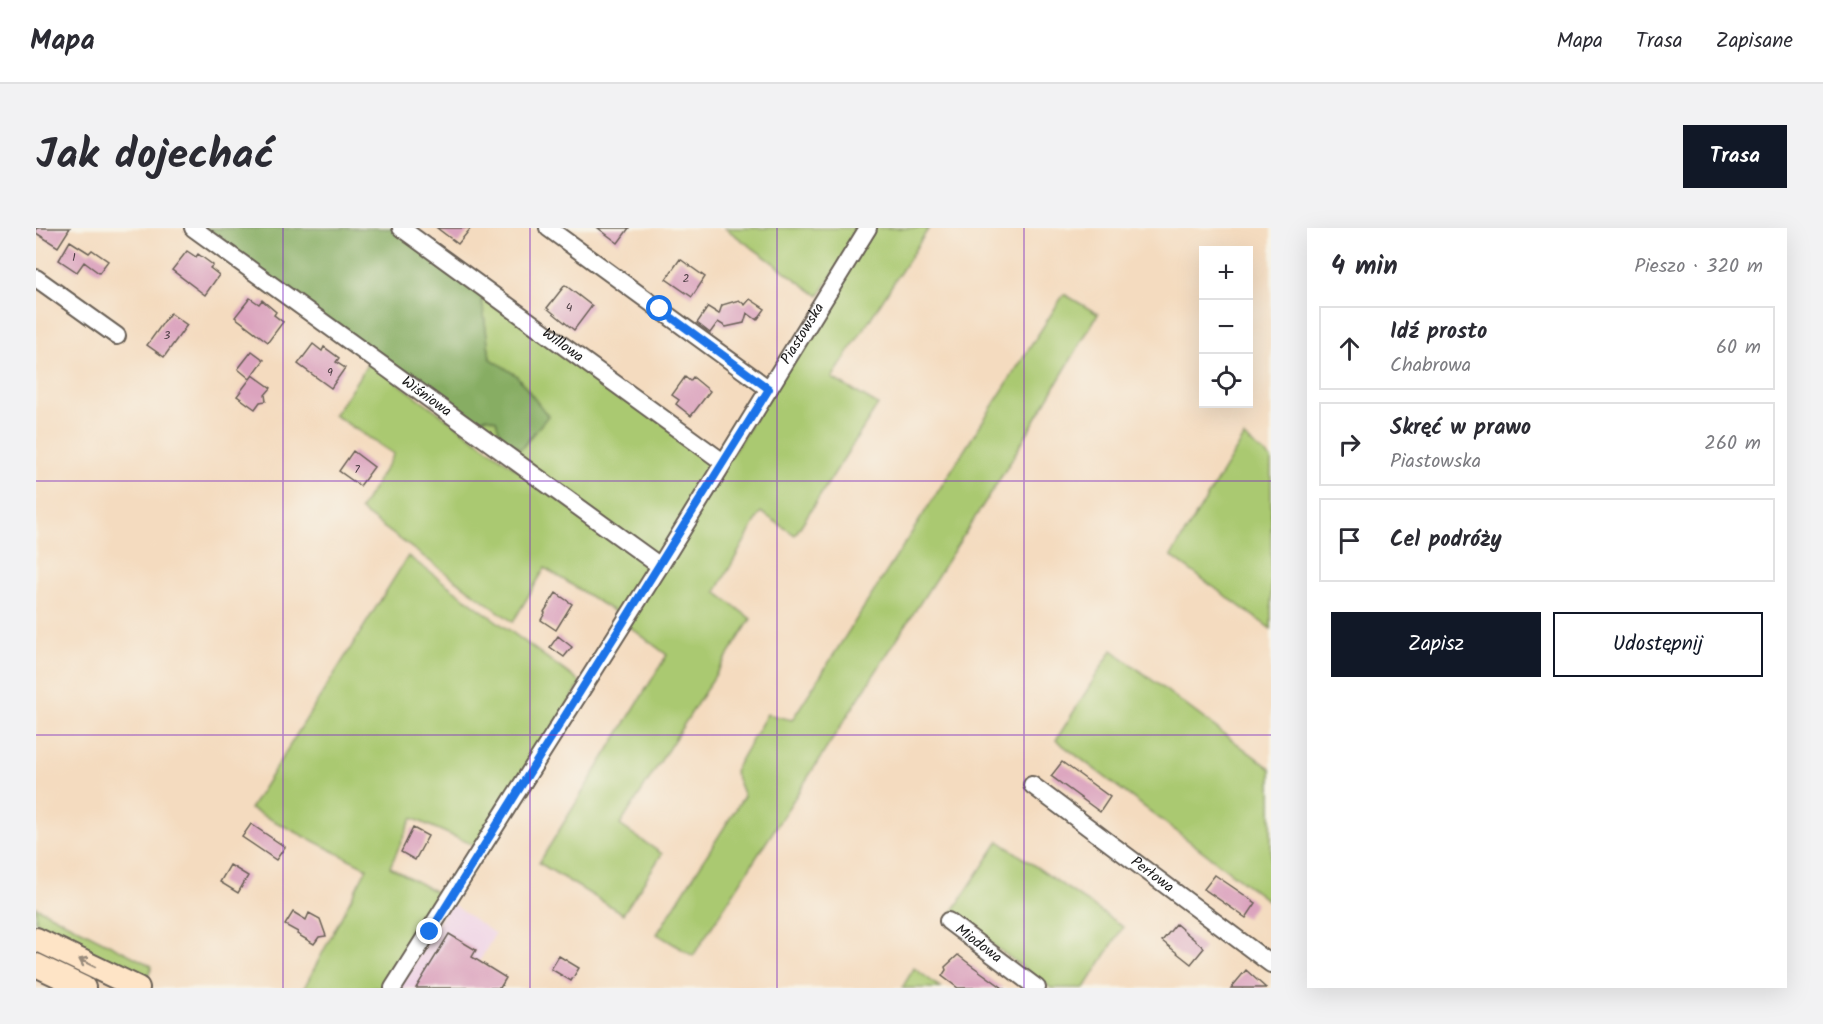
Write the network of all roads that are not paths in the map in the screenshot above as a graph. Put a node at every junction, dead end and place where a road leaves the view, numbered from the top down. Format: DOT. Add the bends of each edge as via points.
graph roads {
  1 [pos="193,228"];
  2 [pos="401,228"];
  3 [pos="548,228"];
  4 [pos="868,228"];
  5 [pos="36,278"];
  6 [pos="117,336"];
  7 [pos="769,389"];
  8 [pos="723,462"];
  9 [pos="660,566"];
  10 [pos="1032,785"];
  11 [pos="948,921"];
  12 [pos="36,939"];
  13 [pos="36,964"];
  14 [pos="1271,964"];
  15 [pos="84,988"];
  16 [pos="138,988"];
  17 [pos="393,988"];
  18 [pos="1037,988"];
  1 -- 9 [label="street, Wiśniowa"];
  2 -- 8 [label="street, Willowa"];
  3 -- 7 [label="street"];
  4 -- 7 [label="street, Piastowska"];
  5 -- 6 [label="street"];
  7 -- 8 [label="street, Piastowska"];
  8 -- 9 [label="street, Piastowska"];
  9 -- 17 [label="street, Piastowska"];
  10 -- 14 [label="street, Perłowa"];
  11 -- 18 [label="street, Miodowa"];
  16 -- 12 [label="main road, one-way"];
  13 -- 15 [label="main road"];
}
